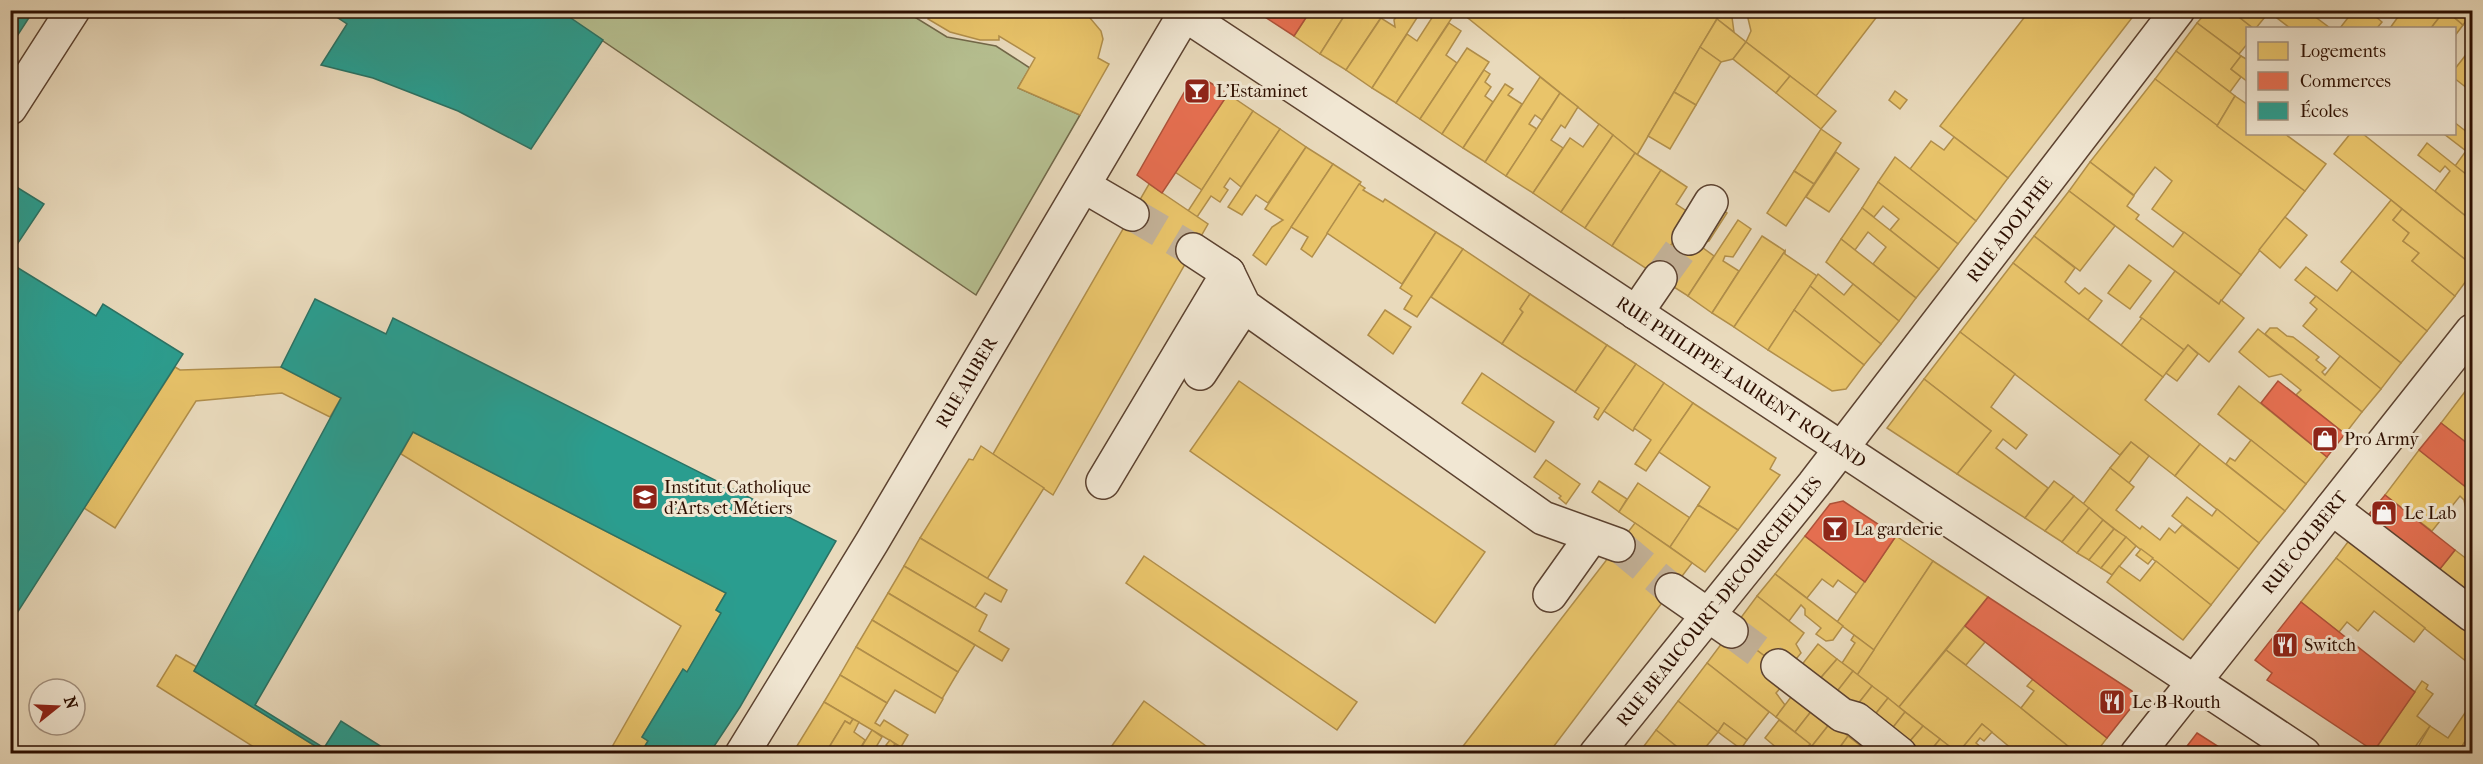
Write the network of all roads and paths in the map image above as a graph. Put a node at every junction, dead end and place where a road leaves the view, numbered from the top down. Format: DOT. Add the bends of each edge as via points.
graph roads {
  1 [pos="73,10"];
  2 [pos="2178,10"];
  3 [pos="1183,12"];
  4 [pos="10,108"];
  5 [pos="1084,186"];
  6 [pos="1711,202"];
  7 [pos="1131,214"];
  8 [pos="1689,238"];
  9 [pos="1193,250"];
  10 [pos="1228,273"];
  11 [pos="1660,278"];
  12 [pos="1244,306"];
  13 [pos="1636,313"];
  14 [pos="2472,331"];
  15 [pos="1200,373"];
  16 [pos="1842,448"];
  17 [pos="1103,482"];
  18 [pos="2332,508"];
  19 [pos="1672,590"];
  20 [pos="1550,596"];
  21 [pos="2472,615"];
  22 [pos="1720,622"];
  23 [pos="1778,666"];
  24 [pos="2194,681"];
  25 [pos="742,753"];
  26 [pos="1596,753"];
  27 [pos="1900,753"];
  28 [pos="2138,753"];
  29 [pos="2304,753"];
  1 -- 4 [label="street"];
  2 -- 16 [label="street, RUE ADOLPHE"];
  3 -- 5 [label="street, RUE AUBER"];
  3 -- 13 [label="street, RUE PHILIPPE-LAURENT ROLAND"];
  5 -- 7 [label="street"];
  5 -- 25 [label="street, RUE AUBER"];
  6 -- 8 [label="street"];
  9 -- 10 [label="street"];
  10 -- 12 [label="street"];
  10 -- 17 [label="street"];
  11 -- 13 [label="street"];
  12 -- 15 [label="street"];
  12 -- 20 [label="street" via="1543,518 1605,540"];
  13 -- 16 [label="street, RUE PHILIPPE-LAURENT ROLAND"];
  14 -- 18 [label="street, RUE COLBERT"];
  16 -- 22 [label="street, RUE BEAUCOURT-DECOURCHELLES"];
  16 -- 24 [label="street, RUE PHILIPPE-LAURENT ROLAND"];
  18 -- 21 [label="street"];
  18 -- 24 [label="street, RUE COLBERT"];
  19 -- 22 [label="street"];
  22 -- 26 [label="street, RUE BEAUCOURT-DECOURCHELLES"];
  23 -- 27 [label="street"];
  24 -- 28 [label="street, RUE COLBERT"];
  24 -- 29 [label="street, RUE PHILIPPE-LAURENT ROLAND"];
}
